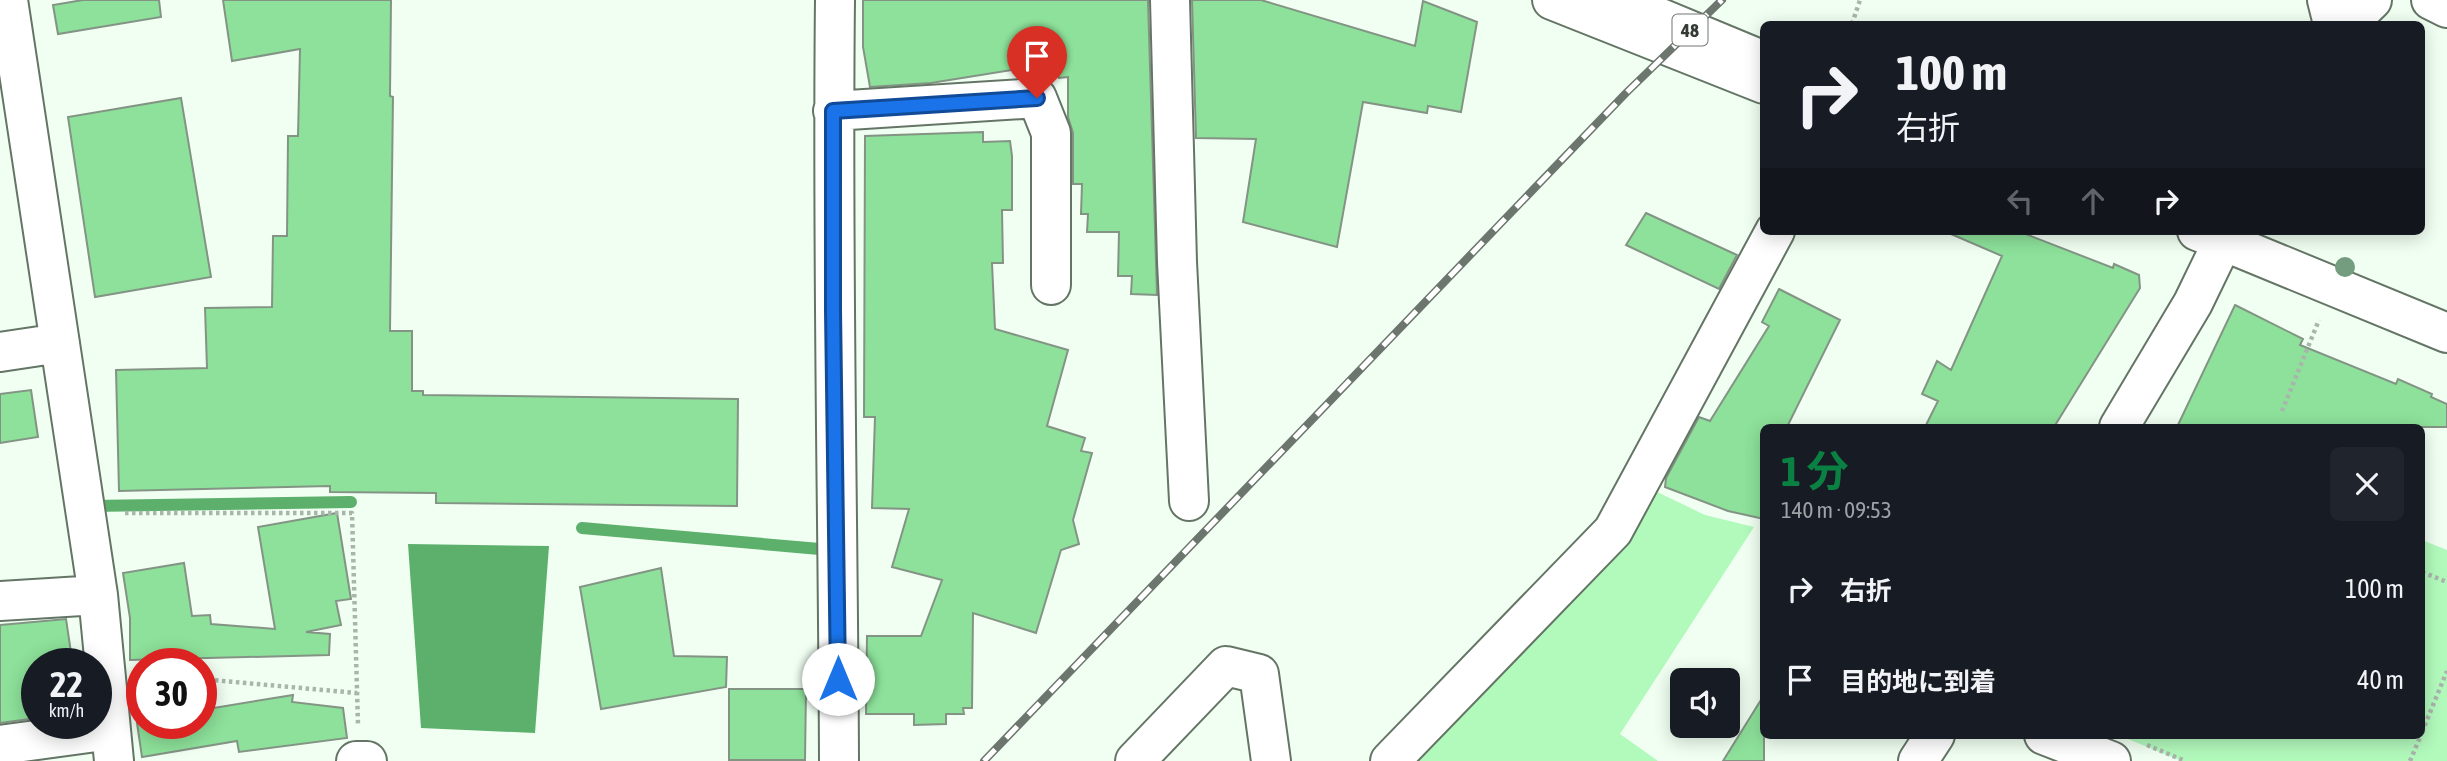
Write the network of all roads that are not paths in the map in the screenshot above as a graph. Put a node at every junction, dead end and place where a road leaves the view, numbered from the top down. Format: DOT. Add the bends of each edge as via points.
graph roads {
  1 [pos="8,0"];
  2 [pos="835,0"];
  3 [pos="1170,0"];
  4 [pos="1552,0"];
  5 [pos="1617,0"];
  6 [pos="2327,0"];
  7 [pos="2372,0"];
  8 [pos="2431,0"];
  9 [pos="2447,8"];
  10 [pos="2332,21"];
  11 [pos="2350,21"];
  12 [pos="1760,59"];
  13 [pos="1760,82"];
  14 [pos="833,111"];
  15 [pos="1773,235"];
  16 [pos="2216,235"];
  17 [pos="2218,235"];
  18 [pos="1051,285"];
  19 [pos="2447,333"];
  20 [pos="60,343"];
  21 [pos="0,352"];
  22 [pos="2121,424"];
  23 [pos="1189,501"];
  24 [pos="97,595"];
  25 [pos="0,601"];
  26 [pos="1932,739"];
  27 [pos="2062,739"];
  28 [pos="0,745"];
  29 [pos="112,746"];
  30 [pos="2125,752"];
  31 [pos="357,761"];
  32 [pos="367,761"];
  33 [pos="839,761"];
  34 [pos="1135,761"];
  35 [pos="1271,761"];
  36 [pos="1390,761"];
  37 [pos="1918,761"];
  1 -- 20 [label="street"];
  2 -- 14 [label="street"];
  3 -- 23 [label="street"];
  4 -- 13 [label="street"];
  5 -- 12 [label="street, 48"];
  6 -- 10 [label="street"];
  7 -- 11 [label="street"];
  8 -- 9 [label="street"];
  14 -- 18 [label="street" via="1037,98 1051,133"];
  14 -- 33 [label="street"];
  15 -- 36 [label="street" via="1613,531"];
  16 -- 22 [label="street" via="2193,303"];
  17 -- 19 [label="street"];
  20 -- 21 [label="street"];
  20 -- 24 [label="street"];
  24 -- 25 [label="street"];
  24 -- 29 [label="street"];
  26 -- 37 [label="street"];
  27 -- 30 [label="street"];
  28 -- 29 [label="street"];
  31 -- 32 [label="street"];
  34 -- 35 [label="street" via="1226,666 1259,674"];
}
